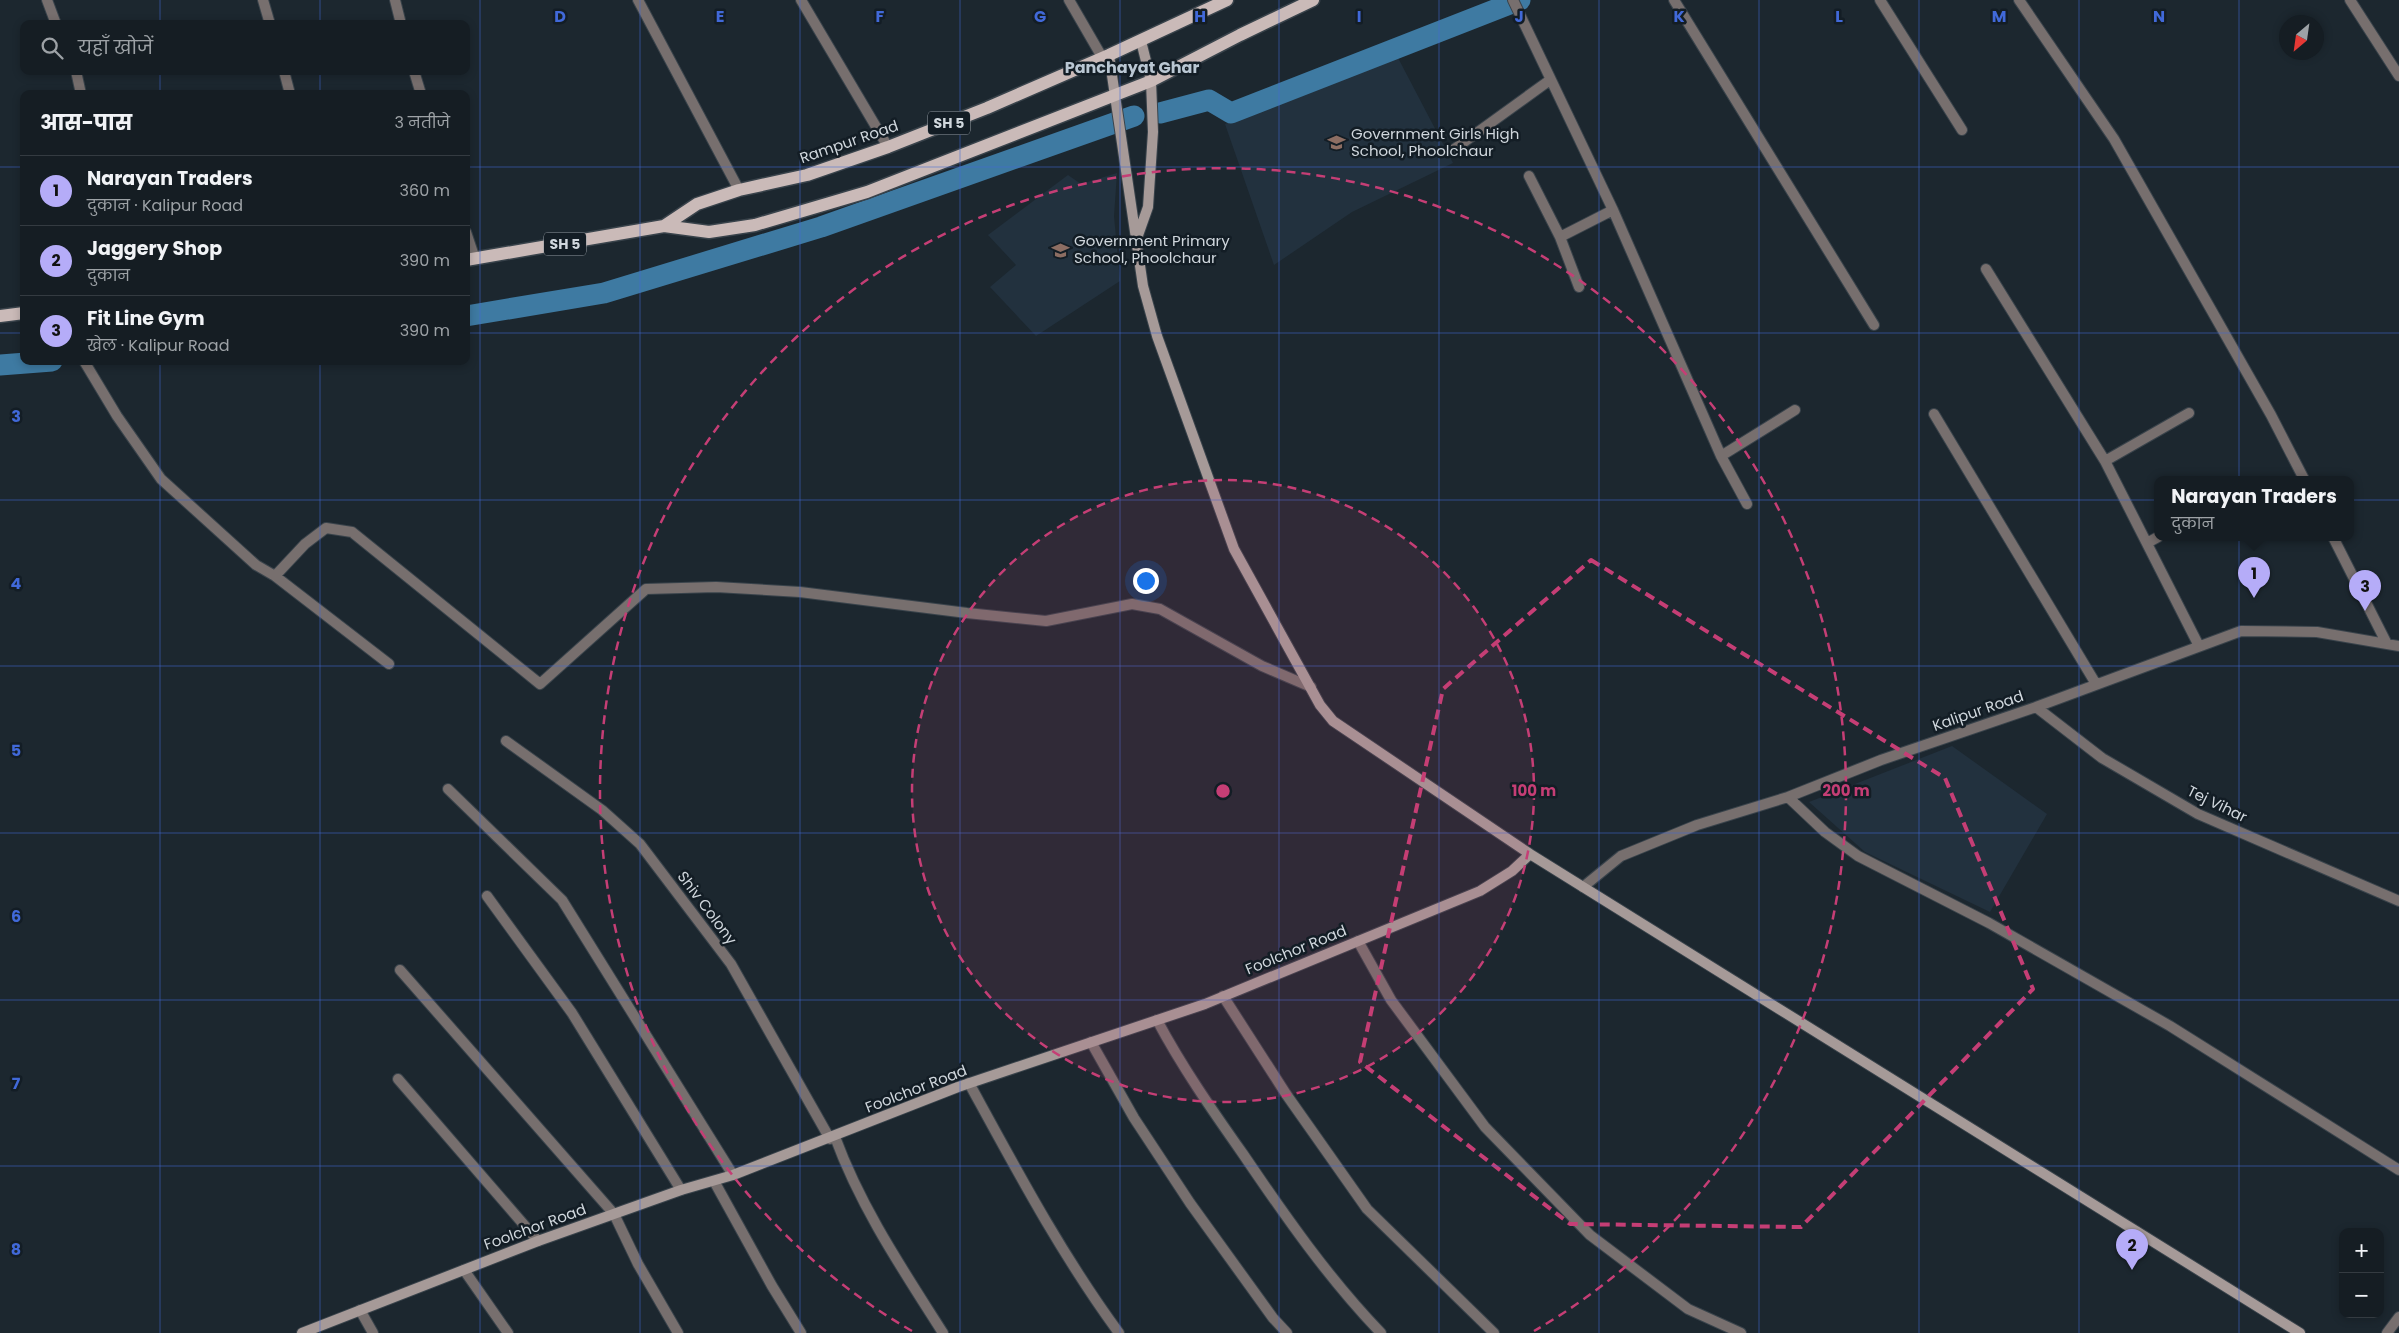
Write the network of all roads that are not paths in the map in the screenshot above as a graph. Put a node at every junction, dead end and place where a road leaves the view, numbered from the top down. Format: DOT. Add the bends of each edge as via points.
graph roads {
  1 [pos="47,0"];
  2 [pos="263,0"];
  3 [pos="395,0"];
  4 [pos="638,0"];
  5 [pos="801,0"];
  6 [pos="1069,0"];
  7 [pos="1227,0"];
  8 [pos="1313,0"];
  9 [pos="1513,0"];
  10 [pos="1674,0"];
  11 [pos="1880,0"];
  12 [pos="2019,0"];
  13 [pos="2350,0"];
  14 [pos="54,20"];
  15 [pos="269,20"];
  16 [pos="400,20"];
  17 [pos="1141,40"];
  18 [pos="1105,56"];
  19 [pos="77,75"];
  20 [pos="285,75"];
  21 [pos="415,75"];
  22 [pos="2399,76"];
  23 [pos="1550,80"];
  24 [pos="1151,81"];
  25 [pos="80,90"];
  26 [pos="289,90"];
  27 [pos="420,90"];
  28 [pos="1114,96"];
  29 [pos="1962,130"];
  30 [pos="888,147"];
  31 [pos="1453,150"];
  32 [pos="1529,176"];
  33 [pos="739,190"];
  34 [pos="1613,210"];
  35 [pos="664,226"];
  36 [pos="1560,237"];
  37 [pos="1137,238"];
  38 [pos="471,260"];
  39 [pos="1986,269"];
  40 [pos="1579,287"];
  41 [pos="20,314"];
  42 [pos="0,316"];
  43 [pos="1874,325"];
  44 [pos="85,365"];
  45 [pos="1795,410"];
  46 [pos="2189,413"];
  47 [pos="1934,414"];
  48 [pos="1721,456"];
  49 [pos="2105,461"];
  50 [pos="2302,476"];
  51 [pos="1747,504"];
  52 [pos="2154,539"];
  53 [pos="2335,541"];
  54 [pos="2147,543"];
  55 [pos="275,576"];
  56 [pos="2387,644"];
  57 [pos="2198,646"];
  58 [pos="2399,646"];
  59 [pos="389,664"];
  60 [pos="2096,684"];
  61 [pos="1311,687"];
  62 [pos="2036,707"];
  63 [pos="506,741"];
  64 [pos="448,789"];
  65 [pos="1788,797"];
  66 [pos="1530,854"];
  67 [pos="1583,887"];
  68 [pos="487,896"];
  69 [pos="2399,901"];
  70 [pos="1358,941"];
  71 [pos="400,970"];
  72 [pos="1223,996"];
  73 [pos="1157,1020"];
  74 [pos="1091,1042"];
  75 [pos="398,1079"];
  76 [pos="969,1083"];
  77 [pos="833,1138"];
  78 [pos="2399,1170"];
  79 [pos="733,1175"];
  80 [pos="714,1180"];
  81 [pos="681,1190"];
  82 [pos="614,1214"];
  83 [pos="538,1241"];
  84 [pos="464,1270"];
  85 [pos="360,1310"];
  86 [pos="2399,1317"];
  87 [pos="302,1333"];
  88 [pos="373,1333"];
  89 [pos="508,1333"];
  90 [pos="678,1333"];
  91 [pos="801,1333"];
  92 [pos="943,1333"];
  93 [pos="1118,1333"];
  94 [pos="1287,1333"];
  95 [pos="1381,1333"];
  96 [pos="1494,1333"];
  97 [pos="1741,1333"];
  98 [pos="2300,1333"];
  99 [pos="2387,1333"];
  1 -- 14 [label="street"];
  2 -- 15 [label="street"];
  3 -- 16 [label="street"];
  4 -- 33 [label="street"];
  5 -- 30 [label="street"];
  6 -- 18 [label="street"];
  7 -- 17 [label="main road, Rampur Road / SH 5"];
  8 -- 24 [label="main road"];
  9 -- 23 [label="street"];
  10 -- 43 [label="street"];
  11 -- 29 [label="street"];
  12 -- 50 [label="street" via="2114,139"];
  13 -- 22 [label="street"];
  17 -- 18 [label="main road, Rampur Road / SH 5"];
  17 -- 24 [label="main road"];
  18 -- 28 [label="main road"];
  18 -- 30 [label="main road, Rampur Road / SH 5"];
  19 -- 25 [label="street"];
  20 -- 26 [label="street"];
  21 -- 27 [label="street"];
  23 -- 31 [label="street"];
  23 -- 34 [label="street"];
  24 -- 28 [label="main road"];
  24 -- 37 [label="main road" via="1153,132 1148,208"];
  28 -- 35 [label="main road" via="867,192 755,225 710,232"];
  28 -- 37 [label="main road"];
  30 -- 33 [label="main road, Rampur Road / SH 5" via="807,176"];
  32 -- 36 [label="street"];
  33 -- 35 [label="main road, Rampur Road / SH 5" via="697,204"];
  34 -- 36 [label="street"];
  34 -- 48 [label="street"];
  35 -- 38 [label="main road, Rampur Road / SH 5"];
  36 -- 40 [label="street"];
  37 -- 61 [label="main road" via="1143,286 1157,336 1234,549"];
  39 -- 49 [label="street"];
  41 -- 42 [label="main road"];
  44 -- 55 [label="street" via="116,416 161,479 256,565"];
  45 -- 48 [label="street"];
  46 -- 49 [label="street"];
  47 -- 60 [label="street"];
  48 -- 51 [label="street"];
  49 -- 54 [label="street"];
  52 -- 54 [label="street"];
  53 -- 56 [label="street"];
  54 -- 57 [label="street"];
  55 -- 59 [label="street"];
  55 -- 61 [label="street" via="305,544 326,528 352,532 540,684 646,589 716,587 800,592 1046,621 1132,604 1160,609 1262,666"];
  56 -- 57 [label="street, Kalipur Road" via="2317,632 2240,631"];
  56 -- 58 [label="street, Kalipur Road"];
  57 -- 60 [label="street, Kalipur Road"];
  60 -- 62 [label="street, Kalipur Road"];
  61 -- 66 [label="main road" via="1333,721"];
  62 -- 65 [label="street, Kalipur Road" via="1881,760"];
  62 -- 69 [label="street, Tej Vihar" via="2102,758 2198,814"];
  63 -- 77 [label="street, Shiv Colony" via="602,810 640,844 730,964"];
  64 -- 79 [label="street" via="562,900"];
  65 -- 67 [label="street, Kalipur Road" via="1697,826 1621,856"];
  65 -- 78 [label="street" via="1825,832 1858,856 1989,923 2170,1026"];
  66 -- 67 [label="main road"];
  66 -- 70 [label="main road, Foolchor Road" via="1512,871 1480,891"];
  67 -- 98 [label="main road"];
  68 -- 81 [label="street" via="572,1014"];
  70 -- 72 [label="main road, Foolchor Road"];
  70 -- 97 [label="street" via="1391,1000 1485,1127 1570,1215 1590,1235 1688,1309"];
  71 -- 82 [label="street"];
  72 -- 73 [label="main road, Foolchor Road"];
  72 -- 96 [label="street" via="1286,1094 1367,1209"];
  73 -- 74 [label="main road, Foolchor Road"];
  73 -- 95 [label="street" via="1177,1058 1276,1202 1354,1306"];
  74 -- 76 [label="main road, Foolchor Road"];
  74 -- 94 [label="street" via="1134,1118 1190,1203"];
  75 -- 83 [label="street"];
  76 -- 77 [label="main road, Foolchor Road"];
  76 -- 93 [label="street" via="1037,1208"];
  77 -- 79 [label="main road, Foolchor Road"];
  77 -- 92 [label="street, Shiv Colony" via="881,1235"];
  79 -- 80 [label="main road, Foolchor Road"];
  80 -- 81 [label="main road, Foolchor Road"];
  80 -- 91 [label="street"];
  81 -- 82 [label="main road, Foolchor Road"];
  82 -- 83 [label="main road, Foolchor Road"];
  82 -- 90 [label="street" via="638,1264"];
  83 -- 84 [label="main road, Foolchor Road"];
  84 -- 85 [label="main road, Foolchor Road"];
  84 -- 89 [label="street"];
  85 -- 87 [label="main road, Foolchor Road"];
  85 -- 88 [label="street"];
  86 -- 99 [label="street"];
}
